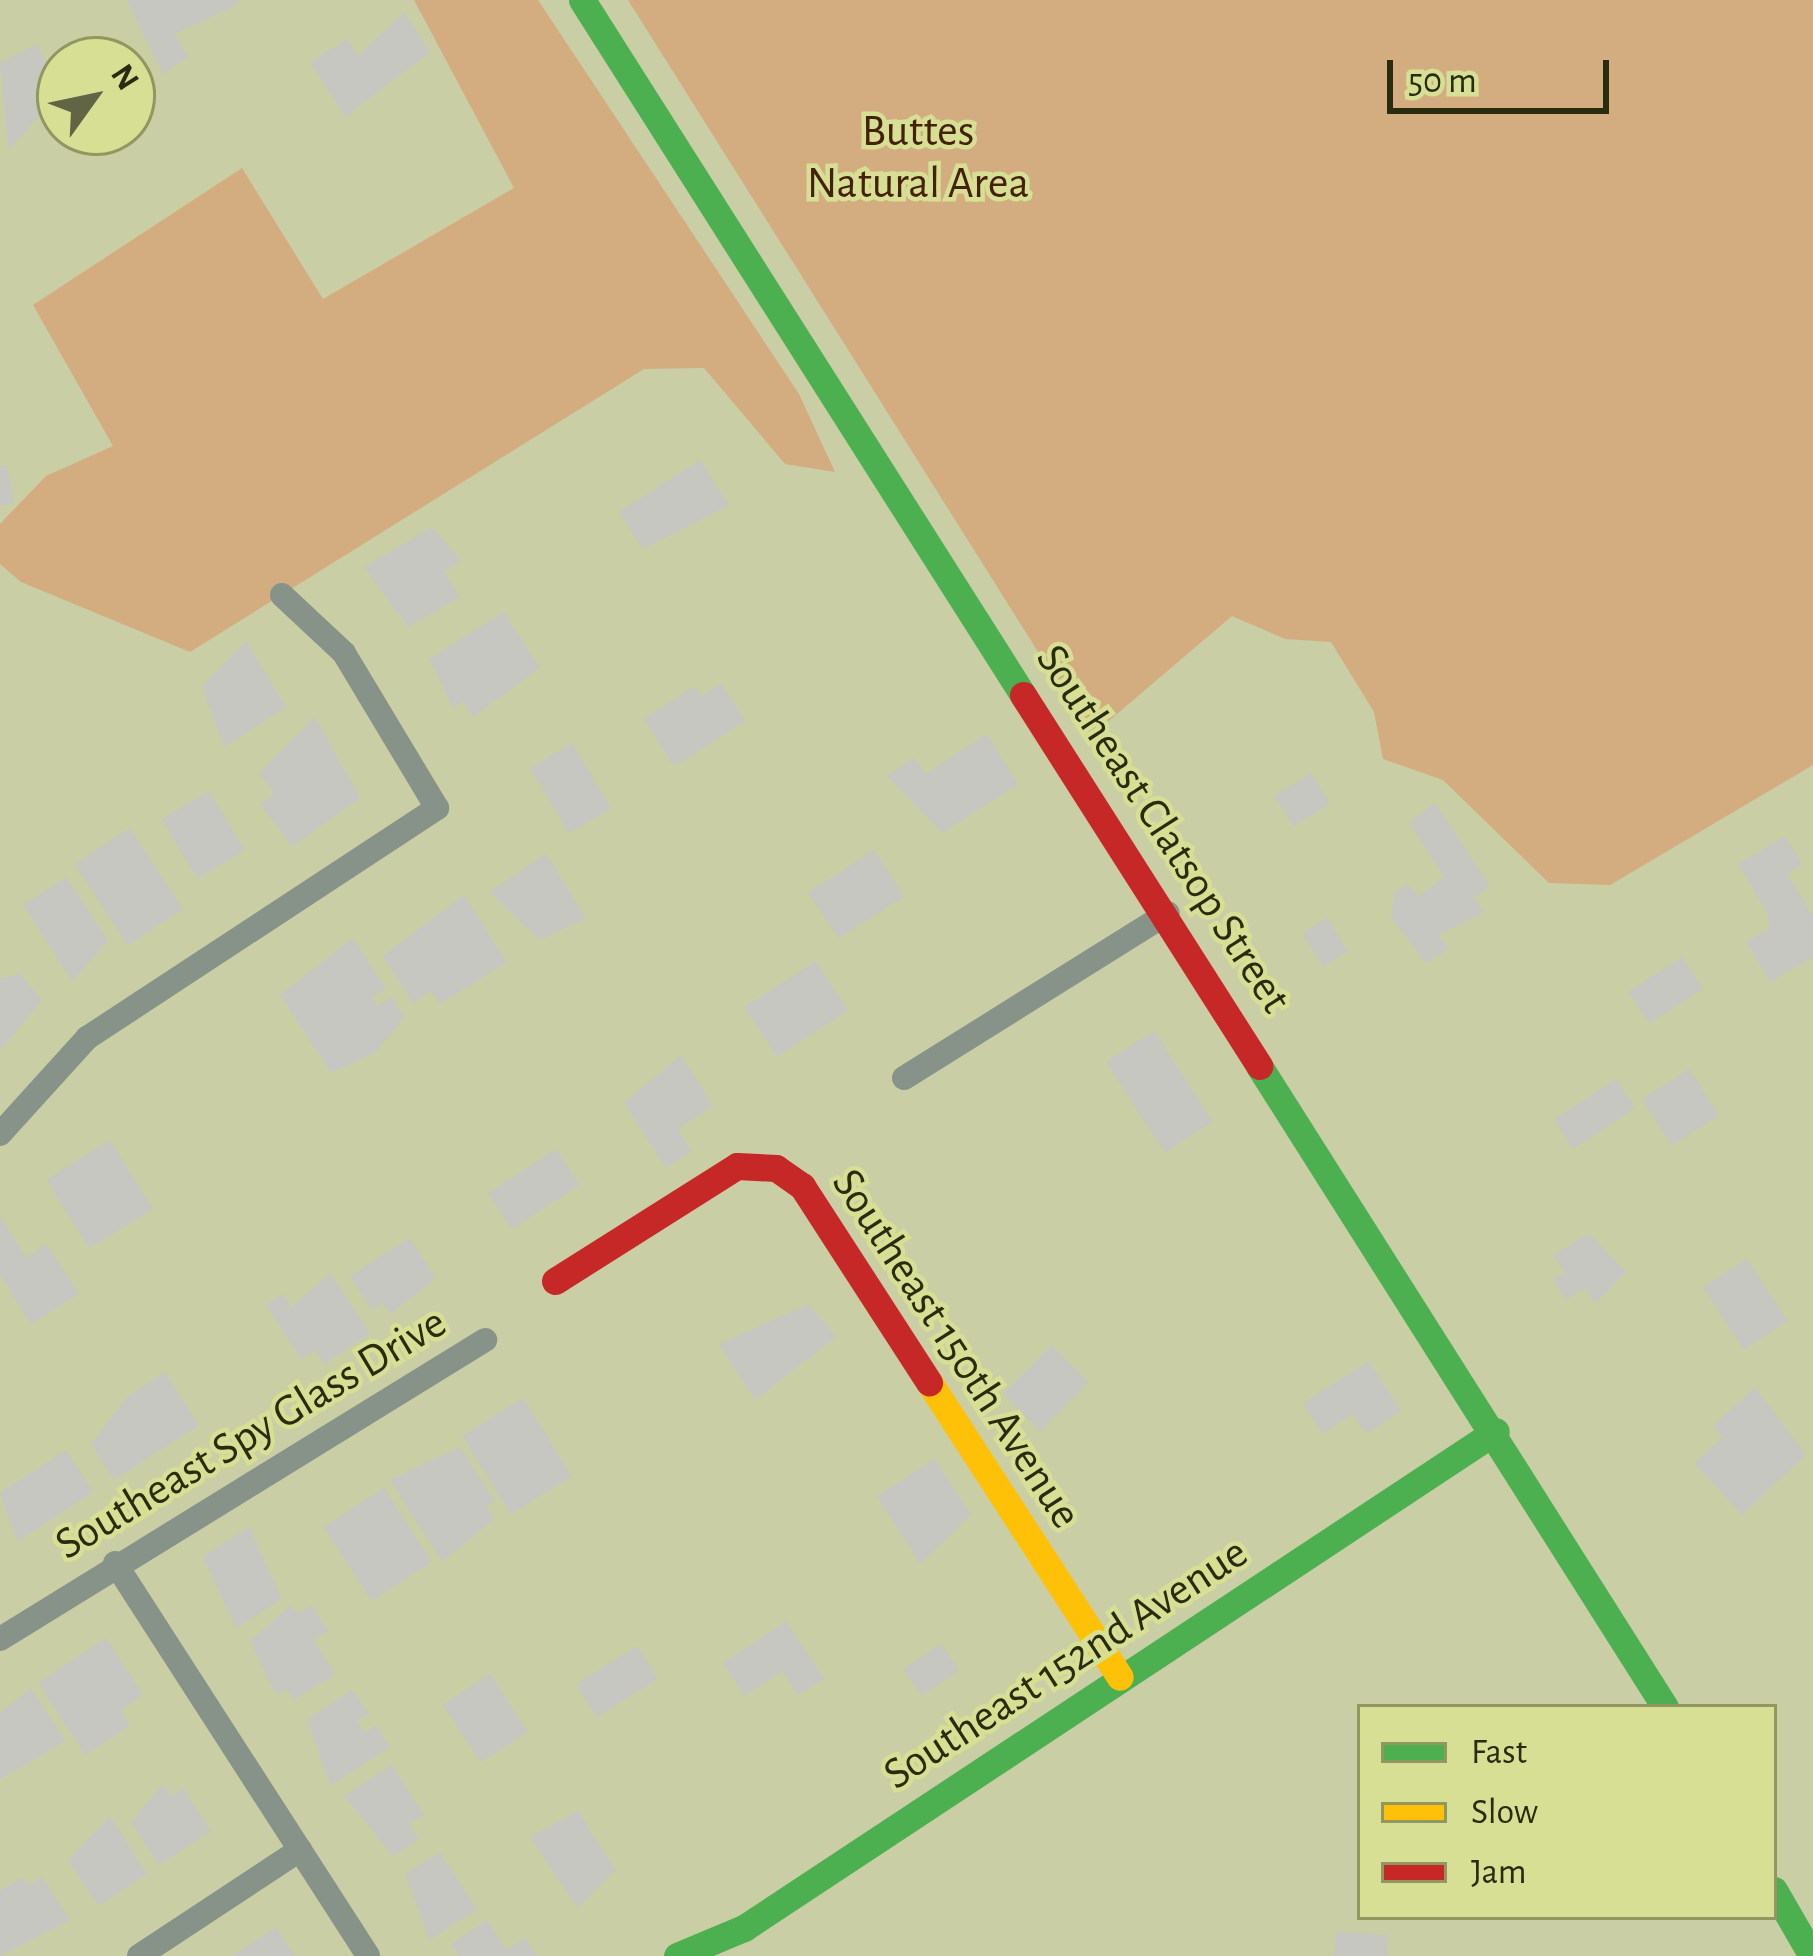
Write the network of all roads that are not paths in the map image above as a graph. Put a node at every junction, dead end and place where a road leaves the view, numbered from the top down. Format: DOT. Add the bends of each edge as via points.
graph roads {
  1 [pos="582,0"];
  2 [pos="282,595"];
  3 [pos="1168,913"];
  4 [pos="904,1078"];
  5 [pos="0,1134"];
  6 [pos="555,1281"];
  7 [pos="485,1340"];
  8 [pos="1496,1432"];
  9 [pos="115,1564"];
  10 [pos="0,1639"];
  11 [pos="1120,1677"];
  12 [pos="1663,1704"];
  13 [pos="300,1850"];
  14 [pos="1777,1895"];
  15 [pos="139,1956"];
  16 [pos="368,1956"];
  17 [pos="677,1956"];
  18 [pos="1812,1956"];
  1 -- 3 [label="street, Southeast Clatsop Street"];
  2 -- 5 [label="street" via="344,653 437,808 87,1038"];
  3 -- 4 [label="street"];
  3 -- 8 [label="street, Southeast Clatsop Street"];
  6 -- 11 [label="street, Southeast 150th Avenue" via="737,1166 776,1168 802,1186"];
  7 -- 9 [label="street, Southeast Spy Glass Drive"];
  8 -- 11 [label="street, Southeast 152nd Avenue"];
  8 -- 12 [label="street, Southeast Clatsop Street"];
  9 -- 10 [label="street, Southeast Spy Glass Drive"];
  9 -- 13 [label="street"];
  11 -- 17 [label="street, Southeast 152nd Avenue" via="744,1928"];
  13 -- 15 [label="street"];
  13 -- 16 [label="street"];
  14 -- 18 [label="street"];
}
